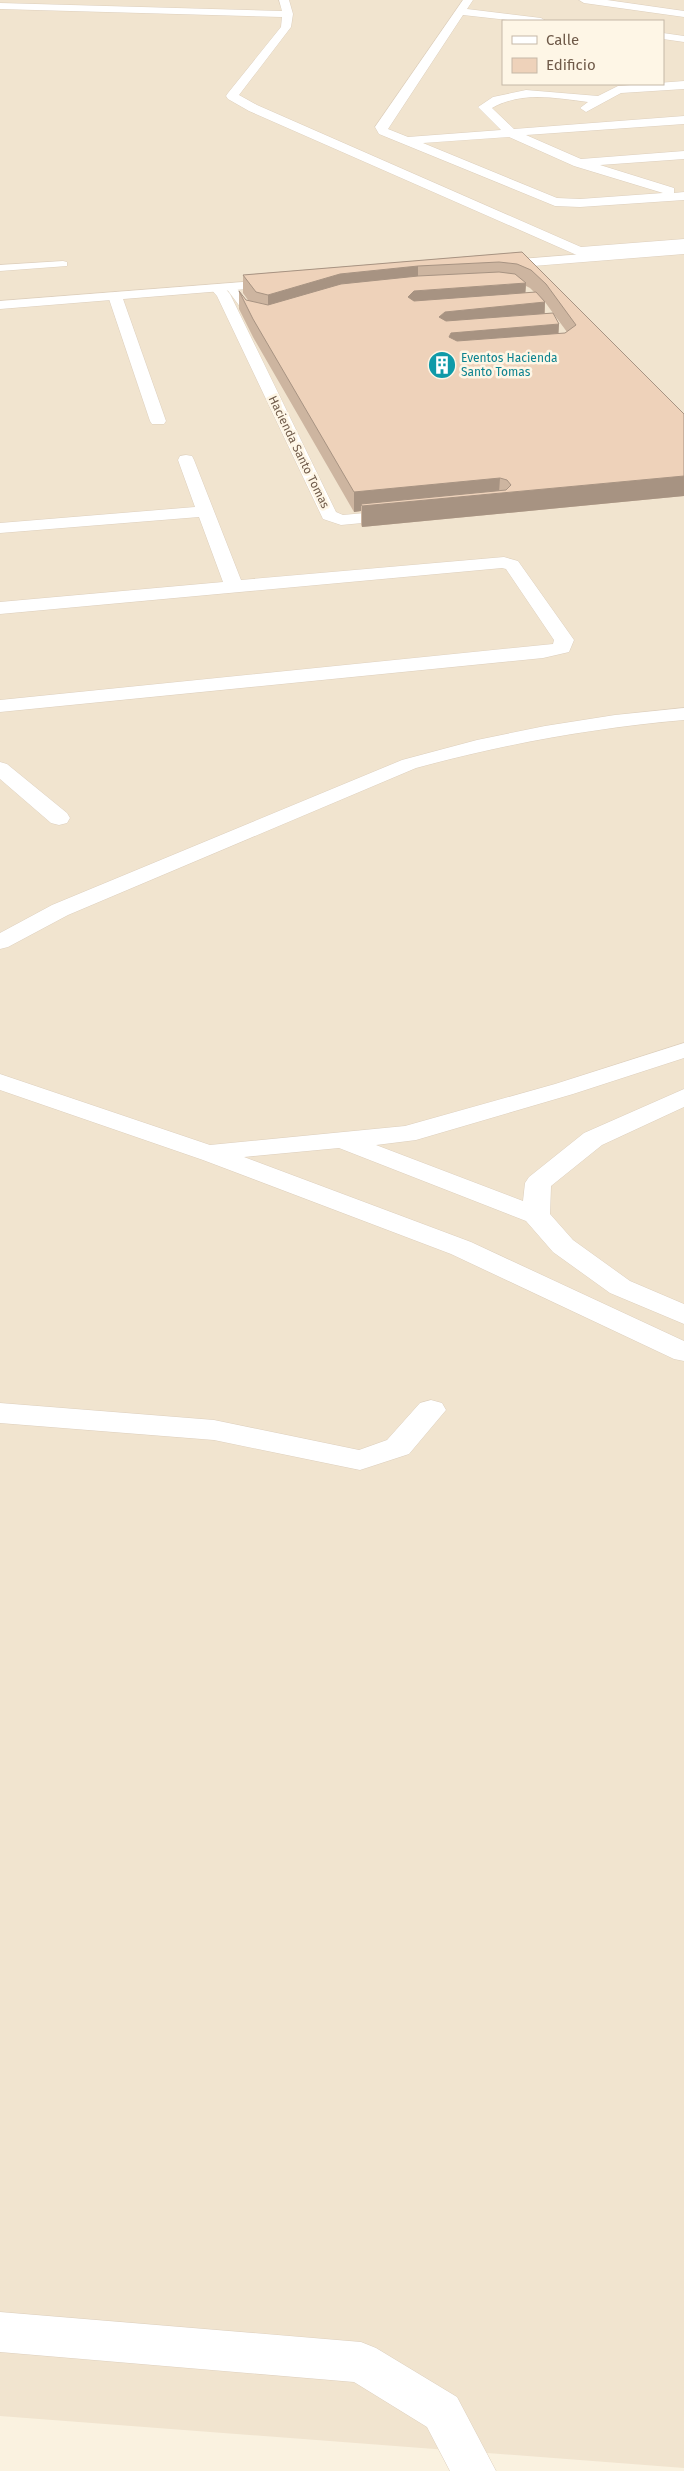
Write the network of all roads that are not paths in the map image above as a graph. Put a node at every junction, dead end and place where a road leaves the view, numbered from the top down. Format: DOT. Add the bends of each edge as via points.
graph roads {
  1 [pos="284,0"];
  2 [pos="468,0"];
  3 [pos="584,0"];
  4 [pos="0,6"];
  5 [pos="461,12"];
  6 [pos="288,14"];
  7 [pos="684,14"];
  8 [pos="532,20"];
  9 [pos="664,36"];
  10 [pos="684,39"];
  11 [pos="684,85"];
  12 [pos="601,100"];
  13 [pos="684,120"];
  14 [pos="543,132"];
  15 [pos="514,134"];
  16 [pos="405,141"];
  17 [pos="684,155"];
  18 [pos="579,164"];
  19 [pos="684,196"];
  20 [pos="684,243"];
  21 [pos="684,250"];
  22 [pos="587,254"];
  23 [pos="62,264"];
  24 [pos="485,266"];
  25 [pos="0,268"];
  26 [pos="299,282"];
  27 [pos="224,288"];
  28 [pos="115,296"];
  29 [pos="0,305"];
  30 [pos="268,318"];
  31 [pos="158,421"];
  32 [pos="186,460"];
  33 [pos="206,511"];
  34 [pos="418,514"];
  35 [pos="0,528"];
  36 [pos="235,588"];
  37 [pos="0,608"];
  38 [pos="0,706"];
  39 [pos="684,714"];
  40 [pos="0,768"];
  41 [pos="59,818"];
  42 [pos="0,942"];
  43 [pos="684,1050"];
  44 [pos="0,1082"];
  45 [pos="684,1097"];
  46 [pos="342,1140"];
  47 [pos="208,1153"];
  48 [pos="536,1215"];
  49 [pos="684,1315"];
  50 [pos="684,1352"];
  51 [pos="431,1410"];
  52 [pos="0,1412"];
  53 [pos="0,2332"];
  54 [pos="474,2471"];
  1 -- 6 [label="street"];
  2 -- 5 [label="street"];
  3 -- 7 [label="street"];
  4 -- 6 [label="street"];
  5 -- 8 [label="street"];
  5 -- 16 [label="street" via="381,127"];
  6 -- 22 [label="street" via="286,27 232,94 238,100"];
  9 -- 10 [label="street"];
  11 -- 12 [label="street" via="618,90"];
  12 -- 14 [label="street"];
  12 -- 15 [label="street" via="520,94 484,106"];
  13 -- 14 [label="street"];
  14 -- 15 [label="street"];
  15 -- 16 [label="street"];
  15 -- 18 [label="street"];
  16 -- 19 [label="street" via="555,202"];
  17 -- 18 [label="street"];
  18 -- 19 [label="street"];
  20 -- 22 [label="street"];
  21 -- 22 [label="street"];
  22 -- 24 [label="street"];
  23 -- 25 [label="lane"];
  26 -- 27 [label="street"];
  27 -- 28 [label="street"];
  27 -- 30 [label="lane" via="251,314"];
  27 -- 34 [label="street, Hacienda Santo Tomas" via="223,294 329,515 341,520"];
  28 -- 29 [label="street"];
  28 -- 31 [label="street"];
  32 -- 33 [label="street"];
  33 -- 35 [label="street"];
  33 -- 36 [label="street"];
  36 -- 37 [label="street"];
  36 -- 38 [label="street" via="504,562 512,565 564,640 562,648 543,652"];
  39 -- 42 [label="street" via="629,718 466,748 409,764 60,910"];
  40 -- 41 [label="street"];
  43 -- 46 [label="street" via="407,1134"];
  44 -- 47 [label="street"];
  45 -- 48 [label="street" via="594,1139 538,1183"];
  46 -- 47 [label="street"];
  46 -- 48 [label="street"];
  47 -- 50 [label="street" via="462,1248"];
  48 -- 49 [label="street" via="563,1246 620,1287"];
  51 -- 52 [label="street" via="398,1447 360,1460 214,1430"];
  53 -- 54 [label="street" via="362,2362 442,2412"];
}
